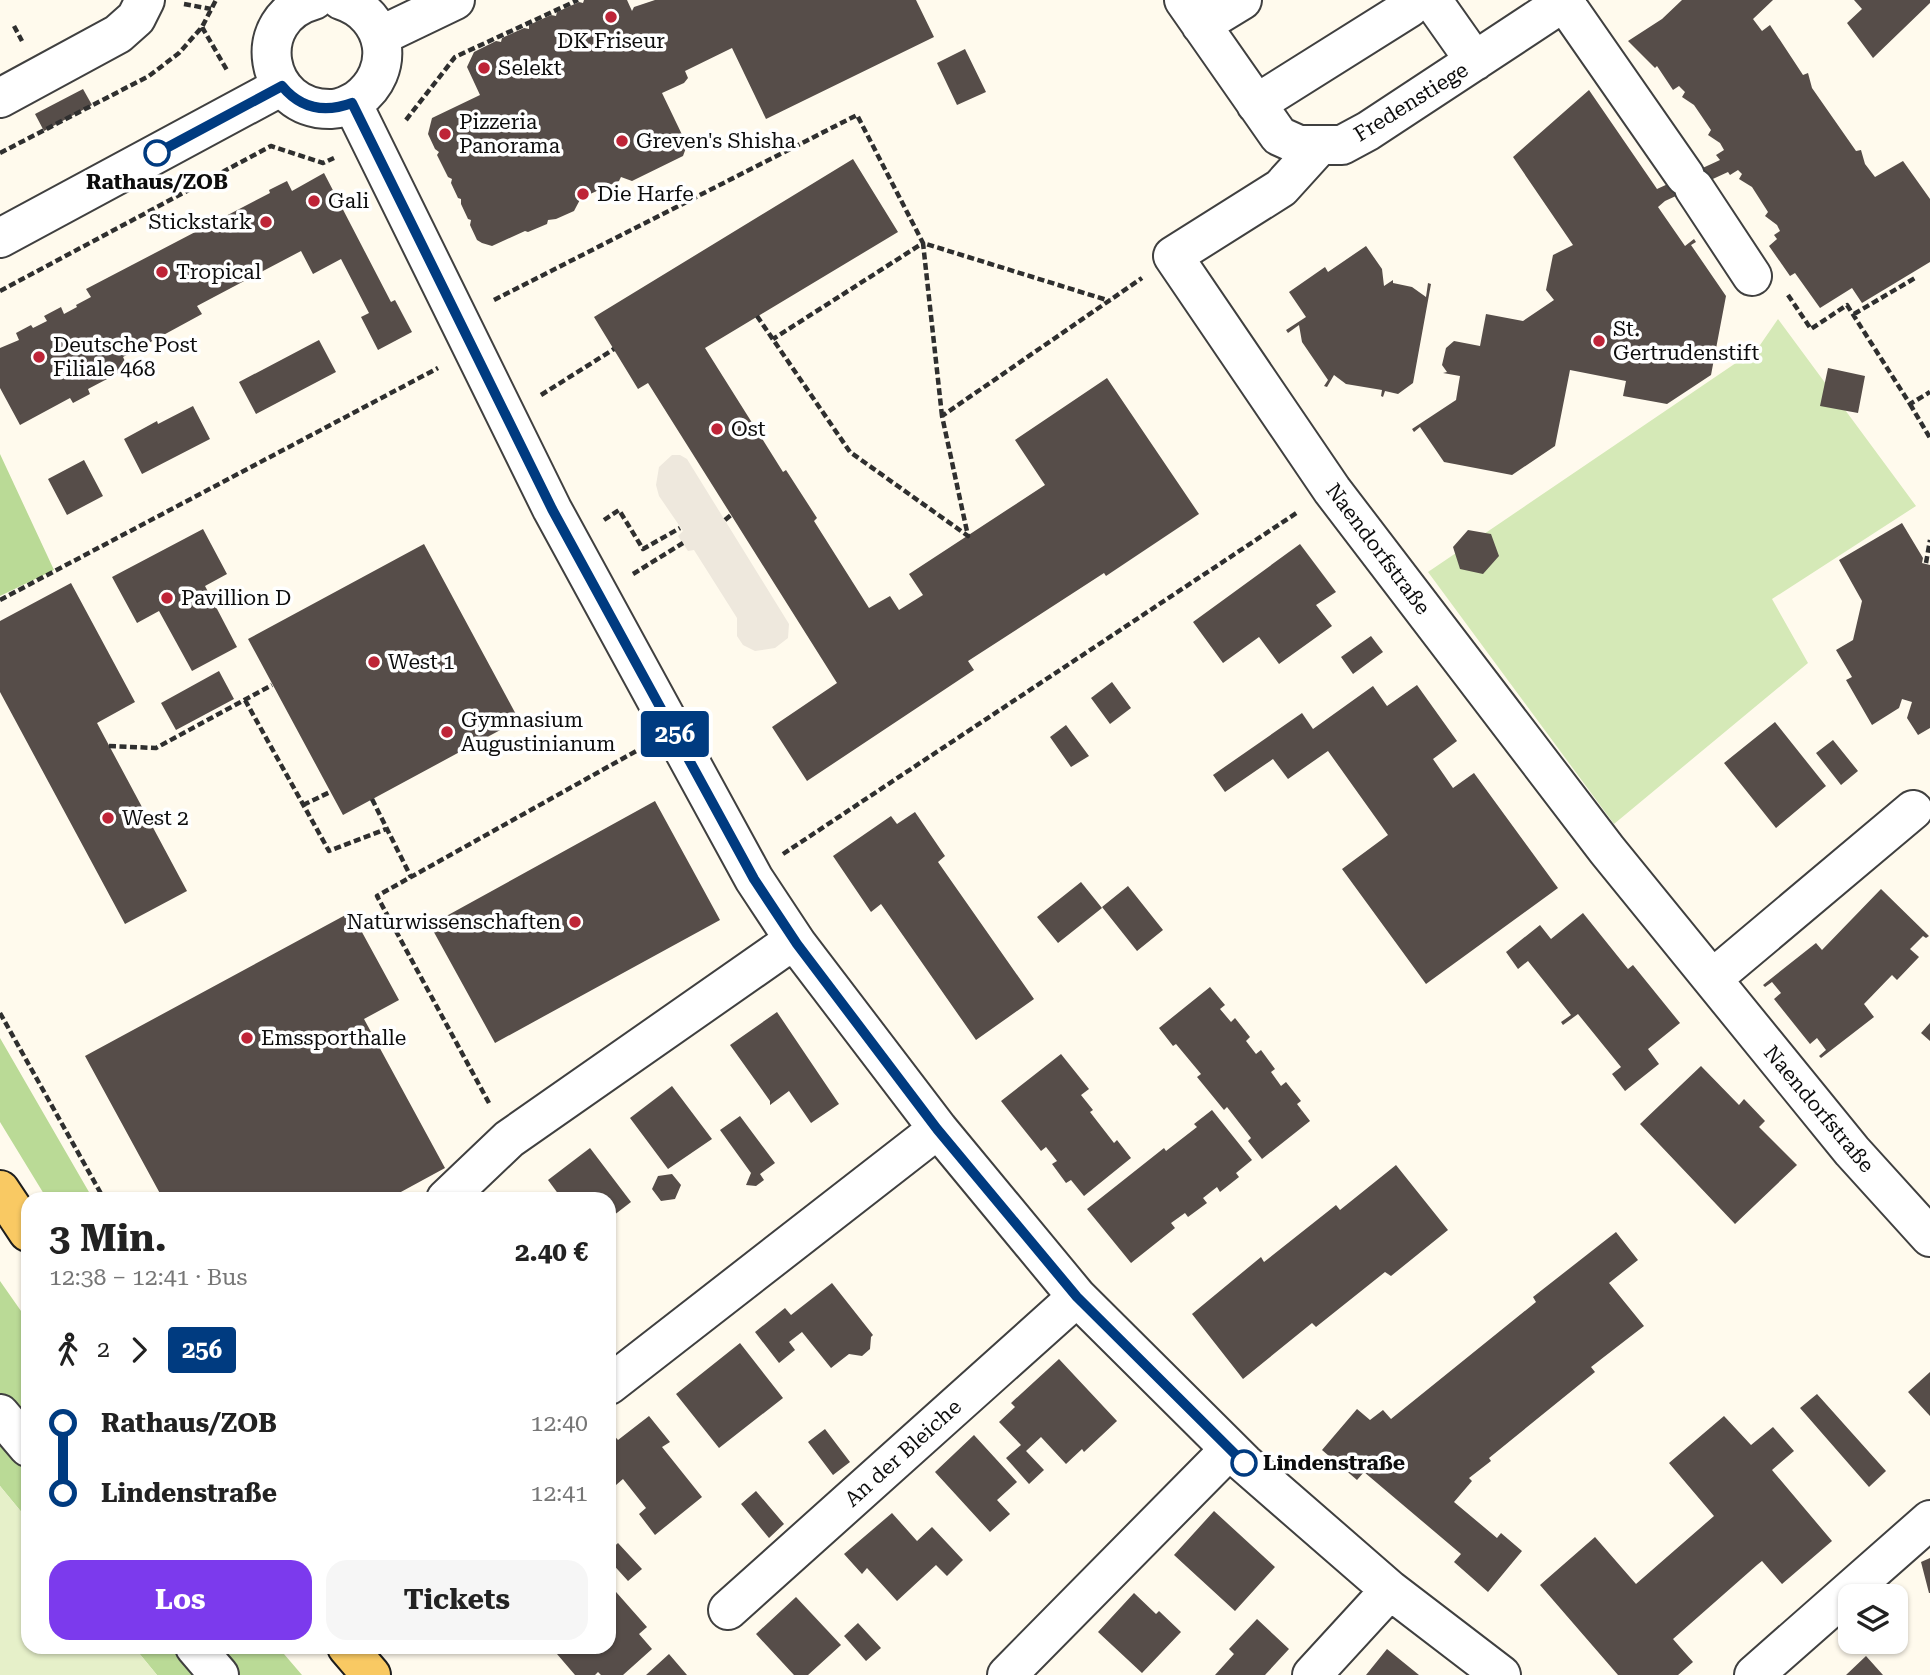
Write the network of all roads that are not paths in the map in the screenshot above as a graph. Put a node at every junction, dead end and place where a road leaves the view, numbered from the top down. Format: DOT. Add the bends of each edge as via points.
graph roads {
  1 [pos="145,0"];
  2 [pos="454,0"];
  3 [pos="1242,0"];
  4 [pos="315,1"];
  5 [pos="1565,1"];
  6 [pos="1421,4"];
  7 [pos="1193,13"];
  8 [pos="380,36"];
  9 [pos="1475,61"];
  10 [pos="282,86"];
  11 [pos="0,98"];
  12 [pos="352,103"];
  13 [pos="1256,104"];
  14 [pos="1320,145"];
  15 [pos="0,238"];
  16 [pos="1752,276"];
  17 [pos="1913,810"];
  18 [pos="797,944"];
  19 [pos="1712,979"];
  20 [pos="937,1129"];
  21 [pos="0,1190"];
  22 [pos="453,1192"];
  23 [pos="21,1222"];
  24 [pos="1930,1237"];
  25 [pos="1077,1297"];
  26 [pos="616,1380"];
  27 [pos="0,1414"];
  28 [pos="21,1439"];
  29 [pos="1230,1449"];
  30 [pos="1930,1520"];
  31 [pos="1390,1590"];
  32 [pos="728,1610"];
  33 [pos="201,1654"];
  34 [pos="354,1654"];
  35 [pos="219,1675"];
  36 [pos="371,1675"];
  37 [pos="1007,1675"];
  38 [pos="1312,1675"];
  39 [pos="1501,1675"];
  40 [pos="1754,1675"];
  1 -- 11 [label="street" via="136,18 118,34"];
  2 -- 8 [label="street"];
  3 -- 7 [label="street"];
  4 -- 8 [label="street" via="352,4 365,13"];
  4 -- 10 [label="street" via="290,12 272,41 272,59"];
  5 -- 9 [label="street, Fredenstiege"];
  5 -- 16 [label="street"];
  6 -- 9 [label="street"];
  6 -- 13 [label="street"];
  7 -- 13 [label="street, Fredenstiege"];
  8 -- 12 [label="street" via="382,62 377,79"];
  9 -- 14 [label="street, Fredenstiege" via="1368,131 1342,145"];
  10 -- 12 [label="street" via="300,102 317,108 335,109"];
  10 -- 15 [label="street"];
  12 -- 18 [label="street" via="565,533 754,879"];
  13 -- 14 [label="street, Fredenstiege" via="1279,136 1299,145"];
  14 -- 19 [label="street, Naendorfstraße" via="1281,188 1173,256 1332,490 1606,849"];
  17 -- 19 [label="street"];
  18 -- 20 [label="street"];
  18 -- 22 [label="street" via="781,949 509,1139"];
  19 -- 24 [label="street, Naendorfstraße" via="1852,1151"];
  20 -- 25 [label="street"];
  20 -- 26 [label="street"];
  21 -- 23 [label="main road"];
  25 -- 29 [label="street"];
  25 -- 32 [label="street, An der Bleiche"];
  27 -- 28 [label="street"];
  29 -- 31 [label="street"];
  29 -- 37 [label="street"];
  30 -- 40 [label="street"];
  31 -- 38 [label="street"];
  31 -- 39 [label="street"];
  33 -- 35 [label="street"];
  34 -- 36 [label="main road"];
}
